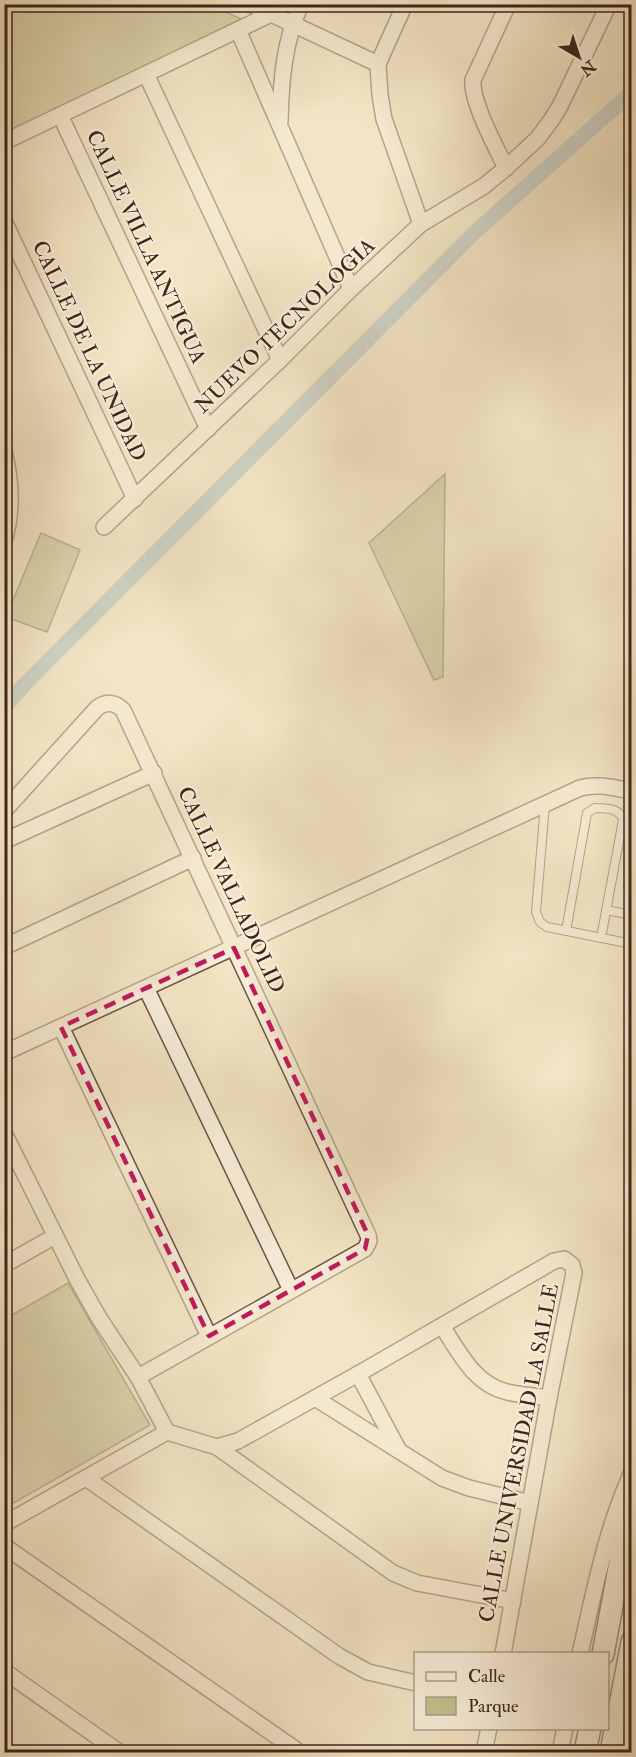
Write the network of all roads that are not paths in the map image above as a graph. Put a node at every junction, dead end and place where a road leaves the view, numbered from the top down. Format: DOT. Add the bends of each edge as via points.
graph roads {
  1 [pos="250,4"];
  2 [pos="302,4"];
  3 [pos="405,4"];
  4 [pos="508,4"];
  5 [pos="609,4"];
  6 [pos="271,14"];
  7 [pos="292,24"];
  8 [pos="238,30"];
  9 [pos="378,64"];
  10 [pos="146,74"];
  11 [pos="60,115"];
  12 [pos="280,127"];
  13 [pos="4,142"];
  14 [pos="506,168"];
  15 [pos="4,221"];
  16 [pos="421,224"];
  17 [pos="351,289"];
  18 [pos="280,360"];
  19 [pos="208,429"];
  20 [pos="4,452"];
  21 [pos="135,499"];
  22 [pos="8,501"];
  23 [pos="104,527"];
  24 [pos="4,541"];
  25 [pos="153,773"];
  26 [pos="632,791"];
  27 [pos="545,804"];
  28 [pos="4,811"];
  29 [pos="4,841"];
  30 [pos="193,858"];
  31 [pos="606,910"];
  32 [pos="632,915"];
  33 [pos="566,931"];
  34 [pos="601,938"];
  35 [pos="632,944"];
  36 [pos="4,947"];
  37 [pos="234,948"];
  38 [pos="146,988"];
  39 [pos="62,1027"];
  40 [pos="4,1053"];
  41 [pos="4,1133"];
  42 [pos="10,1158"];
  43 [pos="55,1236"];
  44 [pos="4,1265"];
  45 [pos="291,1290"];
  46 [pos="442,1326"];
  47 [pos="210,1336"];
  48 [pos="358,1374"];
  49 [pos="138,1377"];
  50 [pos="315,1398"];
  51 [pos="549,1398"];
  52 [pos="167,1432"];
  53 [pos="218,1447"];
  54 [pos="399,1452"];
  55 [pos="632,1472"];
  56 [pos="86,1478"];
  57 [pos="632,1498"];
  58 [pos="530,1503"];
  59 [pos="4,1524"];
  60 [pos="4,1546"];
  61 [pos="513,1601"];
  62 [pos="632,1642"];
  63 [pos="503,1652"];
  64 [pos="580,1652"];
  65 [pos="603,1652"];
  66 [pos="4,1671"];
  67 [pos="414,1683"];
  68 [pos="489,1730"];
  69 [pos="565,1730"];
  70 [pos="590,1730"];
  71 [pos="119,1752"];
  72 [pos="299,1752"];
  73 [pos="484,1752"];
  74 [pos="560,1752"];
  75 [pos="585,1752"];
  76 [pos="611,1752"];
  1 -- 6 [label="street"];
  2 -- 7 [label="street"];
  3 -- 9 [label="street"];
  4 -- 14 [label="street" via="472,86"];
  5 -- 14 [label="street, NUEVO TECNOLOGIA" via="552,119"];
  6 -- 7 [label="street"];
  6 -- 8 [label="street"];
  7 -- 9 [label="street"];
  7 -- 12 [label="street" via="281,87"];
  8 -- 10 [label="street"];
  8 -- 12 [label="street"];
  9 -- 16 [label="street" via="384,119"];
  10 -- 11 [label="street"];
  10 -- 18 [label="street"];
  11 -- 13 [label="street"];
  11 -- 19 [label="street, CALLE VILLA ANTIGUA"];
  12 -- 17 [label="street"];
  14 -- 16 [label="street, NUEVO TECNOLOGIA"];
  15 -- 21 [label="street, CALLE DE LA UNIDAD"];
  16 -- 17 [label="street, NUEVO TECNOLOGIA"];
  17 -- 18 [label="street, NUEVO TECNOLOGIA"];
  18 -- 19 [label="street, NUEVO TECNOLOGIA"];
  19 -- 21 [label="street, NUEVO TECNOLOGIA"];
  20 -- 22 [label="street"];
  21 -- 23 [label="street, NUEVO TECNOLOGIA"];
  22 -- 24 [label="street"];
  25 -- 28 [label="street, CALLE VALLADOLID" via="123,710 106,703 97,708"];
  25 -- 29 [label="street"];
  25 -- 30 [label="street, CALLE VALLADOLID"];
  26 -- 27 [label="street" via="588,786"];
  27 -- 33 [label="lane" via="536,912 543,925"];
  27 -- 37 [label="street"];
  30 -- 36 [label="street"];
  30 -- 37 [label="street, CALLE VALLADOLID"];
  31 -- 32 [label="lane"];
  31 -- 33 [label="lane" via="622,816 616,810 595,808 587,813"];
  31 -- 34 [label="lane"];
  33 -- 34 [label="lane"];
  34 -- 35 [label="lane"];
  37 -- 38 [label="street"];
  37 -- 45 [label="street, CALLE VALLADOLID" via="368,1235 365,1249"];
  38 -- 39 [label="street"];
  38 -- 45 [label="street"];
  39 -- 40 [label="street"];
  39 -- 47 [label="street"];
  41 -- 42 [label="street"];
  42 -- 43 [label="street"];
  43 -- 44 [label="street"];
  43 -- 49 [label="street" via="99,1318"];
  45 -- 47 [label="street"];
  46 -- 48 [label="street"];
  46 -- 51 [label="street" via="467,1364 484,1381 505,1392"];
  46 -- 51 [label="street, CALLE UNIVERSIDAD LA SALLE" via="554,1261 569,1262 574,1273"];
  47 -- 49 [label="street"];
  48 -- 50 [label="street"];
  48 -- 54 [label="street"];
  49 -- 52 [label="street"];
  50 -- 53 [label="street" via="246,1437"];
  50 -- 54 [label="street"];
  51 -- 58 [label="street, CALLE UNIVERSIDAD LA SALLE"];
  52 -- 53 [label="street"];
  52 -- 56 [label="street"];
  53 -- 61 [label="street" via="393,1573 417,1582"];
  54 -- 58 [label="street" via="453,1482"];
  55 -- 64 [label="street" via="604,1549"];
  56 -- 59 [label="street"];
  56 -- 67 [label="street" via="339,1656 368,1672"];
  57 -- 65 [label="main road"];
  58 -- 61 [label="street, CALLE UNIVERSIDAD LA SALLE"];
  60 -- 72 [label="street"];
  61 -- 63 [label="street, CALLE UNIVERSIDAD LA SALLE"];
  62 -- 76 [label="main road"];
  66 -- 71 [label="street"];
  68 -- 73 [label="street"];
  69 -- 74 [label="street"];
  70 -- 75 [label="main road"];
}
